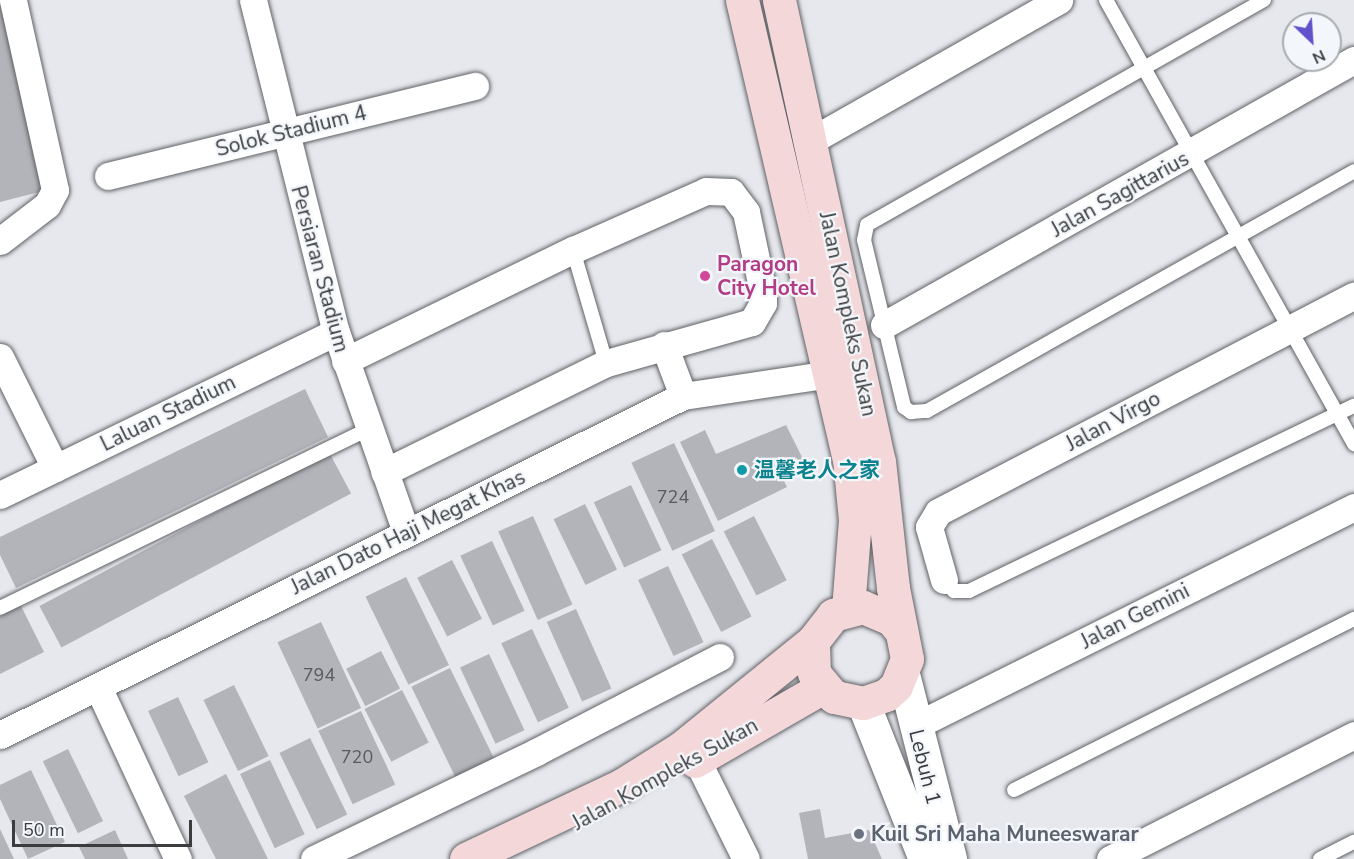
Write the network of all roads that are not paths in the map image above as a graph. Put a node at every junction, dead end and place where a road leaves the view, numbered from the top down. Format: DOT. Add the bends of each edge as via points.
graph roads {
  1 [pos="13,0"];
  2 [pos="253,0"];
  3 [pos="742,0"];
  4 [pos="779,0"];
  5 [pos="1059,0"];
  6 [pos="1106,0"];
  7 [pos="1264,0"];
  8 [pos="1354,60"];
  9 [pos="1143,67"];
  10 [pos="475,86"];
  11 [pos="284,133"];
  12 [pos="812,140"];
  13 [pos="1192,153"];
  14 [pos="1354,171"];
  15 [pos="108,176"];
  16 [pos="1239,237"];
  17 [pos="0,241"];
  18 [pos="573,250"];
  19 [pos="1354,295"];
  20 [pos="884,325"];
  21 [pos="1291,328"];
  22 [pos="336,332"];
  23 [pos="664,345"];
  24 [pos="0,357"];
  25 [pos="345,361"];
  26 [pos="606,363"];
  27 [pos="831,374"];
  28 [pos="684,396"];
  29 [pos="1354,406"];
  30 [pos="1338,414"];
  31 [pos="368,429"];
  32 [pos="1354,444"];
  33 [pos="56,468"];
  34 [pos="384,472"];
  35 [pos="0,495"];
  36 [pos="1354,507"];
  37 [pos="406,532"];
  38 [pos="944,580"];
  39 [pos="0,608"];
  40 [pos="848,608"];
  41 [pos="1354,619"];
  42 [pos="901,631"];
  43 [pos="813,641"];
  44 [pos="720,657"];
  45 [pos="903,674"];
  46 [pos="98,687"];
  47 [pos="823,687"];
  48 [pos="862,703"];
  49 [pos="915,726"];
  50 [pos="0,735"];
  51 [pos="1354,735"];
  52 [pos="697,760"];
  53 [pos="1014,790"];
  54 [pos="1354,842"];
  55 [pos="178,859"];
  56 [pos="314,859"];
  57 [pos="466,859"];
  58 [pos="507,859"];
  59 [pos="746,859"];
  60 [pos="925,859"];
  61 [pos="950,859"];
  62 [pos="1110,859"];
  63 [pos="1320,859"];
  1 -- 17 [label="street" via="55,190 47,206"];
  2 -- 11 [label="street, Persiaran Stadium"];
  3 -- 27 [label="main road, Jalan Kompleks Sukan"];
  4 -- 12 [label="main road, Jalan Kompleks Sukan"];
  5 -- 12 [label="street"];
  6 -- 9 [label="lane"];
  7 -- 9 [label="lane"];
  8 -- 13 [label="street, Jalan Sagittarius"];
  9 -- 13 [label="lane"];
  9 -- 20 [label="lane" via="867,225 864,240"];
  10 -- 11 [label="street, Solok Stadium 4"];
  11 -- 15 [label="street, Solok Stadium 4"];
  11 -- 22 [label="street, Persiaran Stadium"];
  12 -- 42 [label="main road, Jalan Kompleks Sukan" via="879,461"];
  13 -- 16 [label="lane"];
  13 -- 20 [label="street, Jalan Sagittarius"];
  14 -- 16 [label="lane"];
  16 -- 20 [label="lane" via="919,413 904,407 901,400"];
  16 -- 21 [label="lane"];
  18 -- 23 [label="street" via="706,191 731,192 740,200 763,292 759,313 742,326"];
  18 -- 25 [label="street"];
  18 -- 26 [label="lane"];
  19 -- 21 [label="street, Jalan Virgo"];
  21 -- 30 [label="lane"];
  21 -- 38 [label="street, Jalan Virgo" via="938,512 929,527"];
  22 -- 25 [label="street, Persiaran Stadium"];
  22 -- 33 [label="street, Laluan Stadium"];
  23 -- 26 [label="street"];
  23 -- 28 [label="street"];
  24 -- 33 [label="street"];
  25 -- 31 [label="street, Persiaran Stadium"];
  26 -- 34 [label="street"];
  27 -- 28 [label="street, Jalan Dato Haji Megat Khas"];
  27 -- 40 [label="main road, Jalan Kompleks Sukan" via="849,458 855,520"];
  28 -- 37 [label="street, Jalan Dato Haji Megat Khas"];
  29 -- 30 [label="lane"];
  30 -- 32 [label="lane"];
  30 -- 38 [label="lane" via="969,591 954,591"];
  31 -- 34 [label="street, Persiaran Stadium"];
  31 -- 39 [label="lane"];
  33 -- 35 [label="street, Laluan Stadium"];
  34 -- 37 [label="street, Persiaran Stadium"];
  36 -- 49 [label="street, Jalan Gemini"];
  37 -- 46 [label="street, Jalan Dato Haji Megat Khas"];
  40 -- 42 [label="main road" via="878,611"];
  40 -- 43 [label="main road, Jalan Kompleks Sukan" via="820,626"];
  41 -- 53 [label="lane"];
  42 -- 45 [label="main road, Jalan Kompleks Sukan" via="907,659"];
  43 -- 47 [label="main road" via="811,658"];
  43 -- 57 [label="main road, Jalan Kompleks Sukan" via="681,748 622,785"];
  44 -- 56 [label="street" via="536,752"];
  45 -- 48 [label="main road" via="886,695"];
  45 -- 49 [label="street, Lebuh 1"];
  46 -- 50 [label="street, Jalan Dato Haji Megat Khas"];
  46 -- 55 [label="street"];
  47 -- 48 [label="main road" via="834,697"];
  47 -- 52 [label="main road, Jalan Kompleks Sukan"];
  48 -- 60 [label="street"];
  49 -- 61 [label="street, Lebuh 1"];
  51 -- 62 [label="street"];
  52 -- 58 [label="main road, Jalan Kompleks Sukan"];
  52 -- 59 [label="street"];
  54 -- 63 [label="lane"];
}
